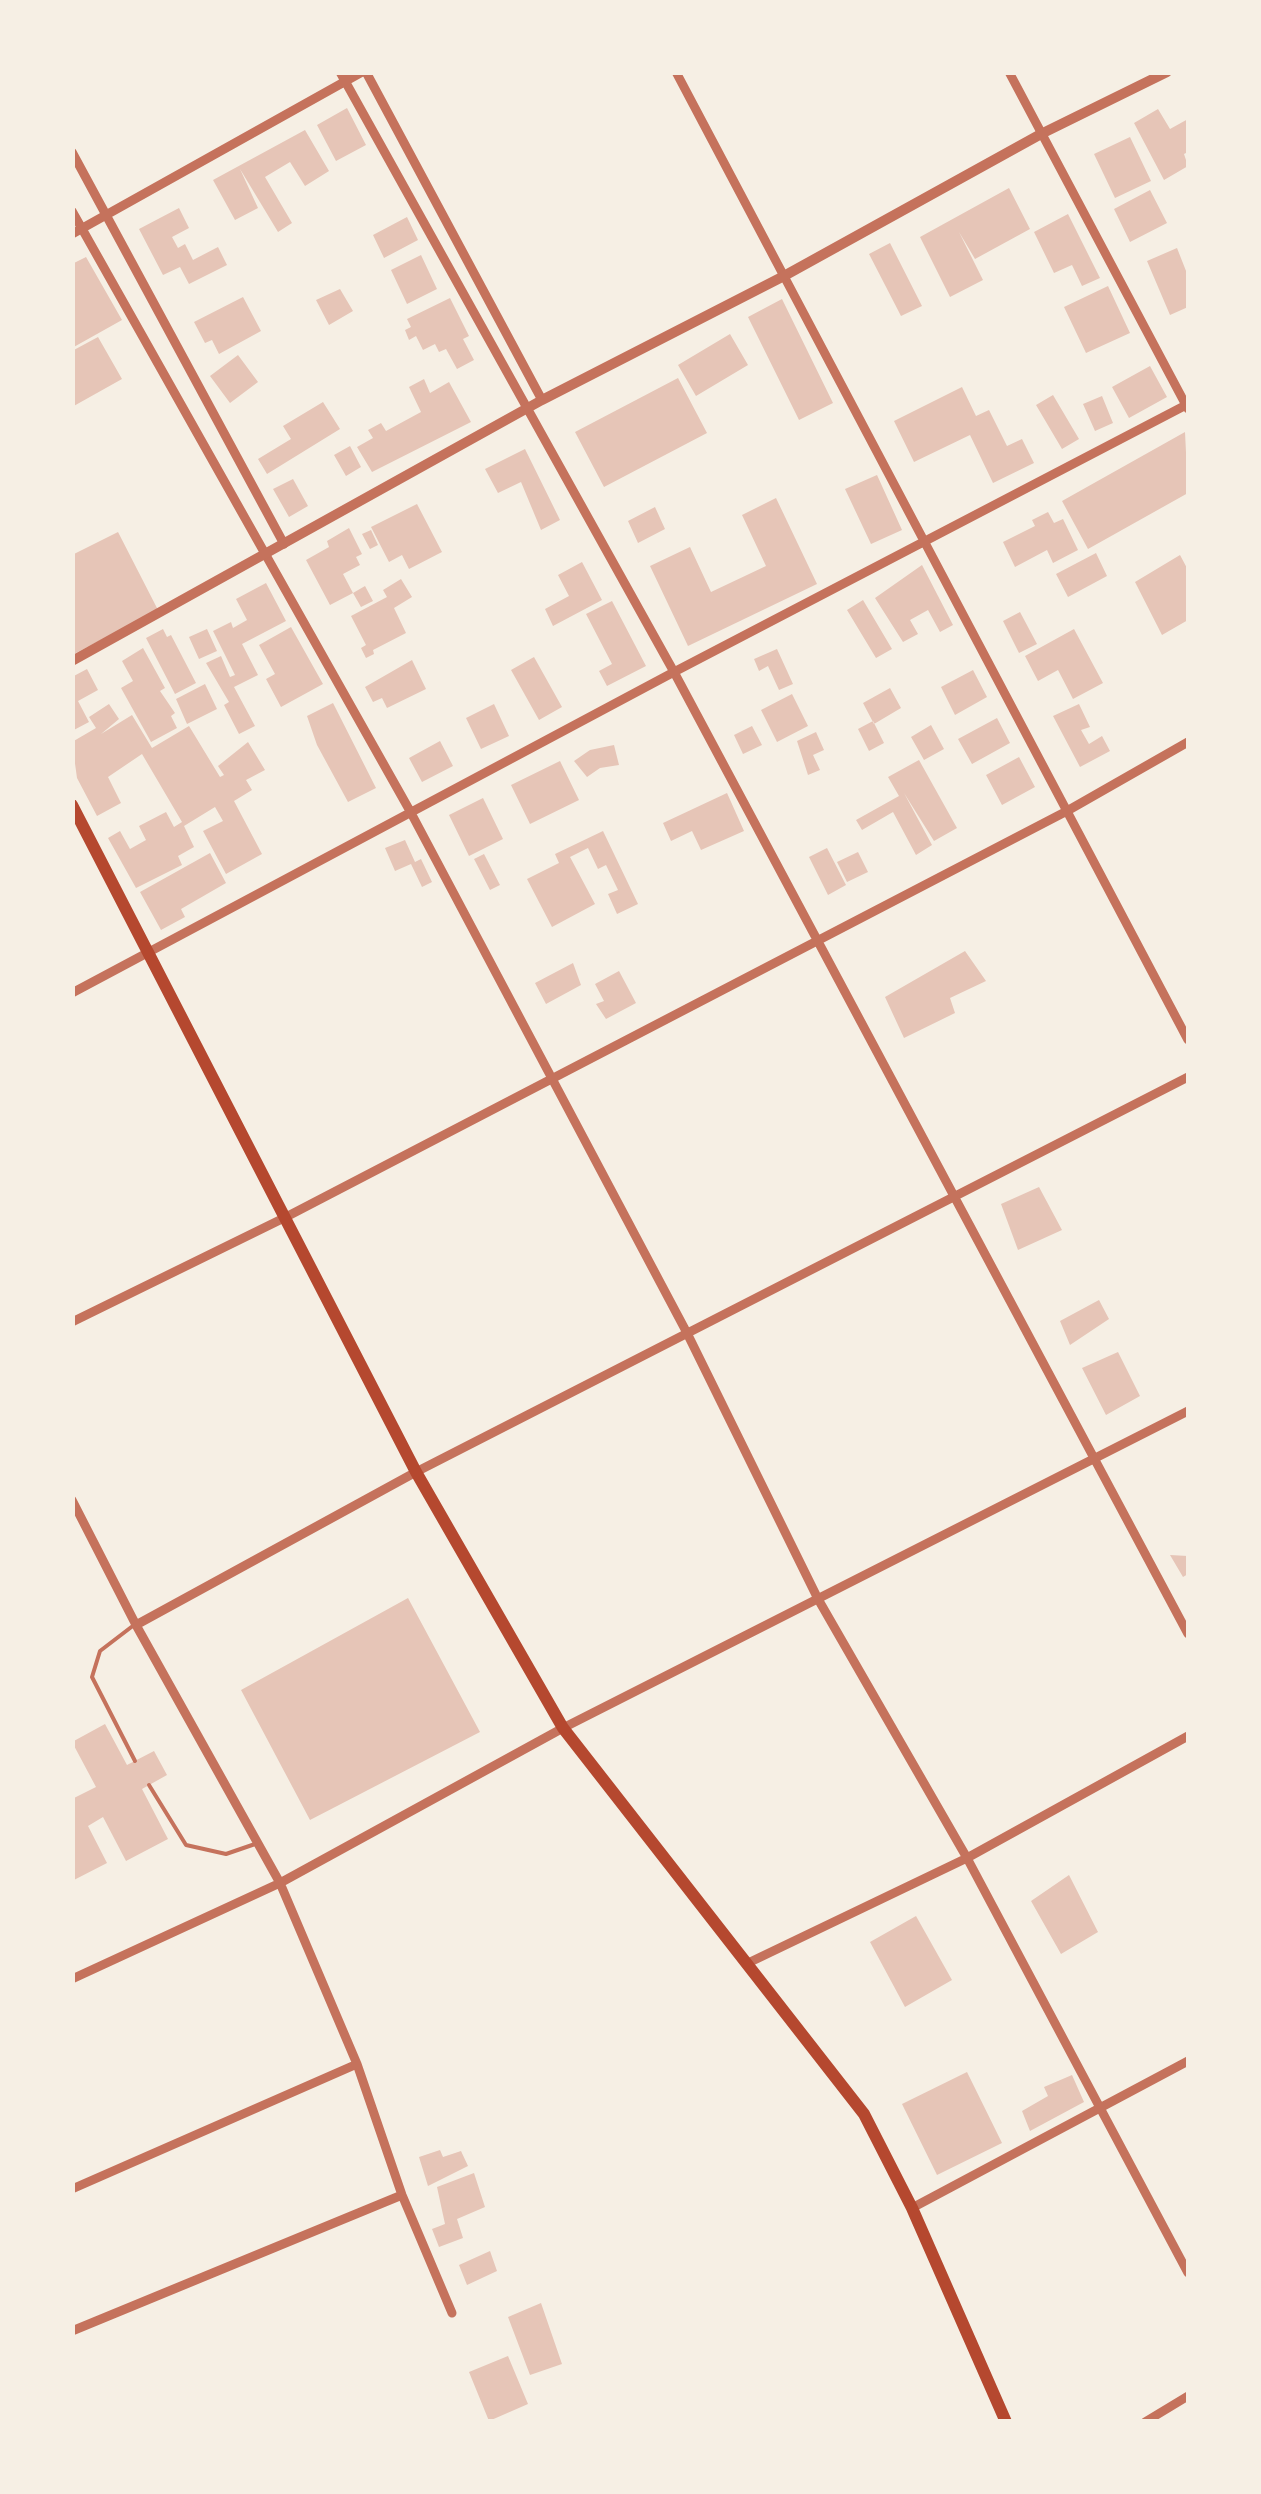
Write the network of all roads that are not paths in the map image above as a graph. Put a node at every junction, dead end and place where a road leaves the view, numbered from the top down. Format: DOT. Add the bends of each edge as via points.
graph roads {
  1 [pos="363,72"];
  2 [pos="676,72"];
  3 [pos="1009,72"];
  4 [pos="1167,72"];
  5 [pos="343,77"];
  6 [pos="1042,134"];
  7 [pos="72,152"];
  8 [pos="72,210"];
  9 [pos="107,215"];
  10 [pos="77,231"];
  11 [pos="784,276"];
  12 [pos="542,400"];
  13 [pos="1188,406"];
  14 [pos="526,410"];
  15 [pos="284,544"];
  16 [pos="926,544"];
  17 [pos="264,552"];
  18 [pos="72,661"];
  19 [pos="674,672"];
  20 [pos="1188,742"];
  21 [pos="72,805"];
  22 [pos="410,811"];
  23 [pos="1067,811"];
  24 [pos="816,938"];
  25 [pos="152,954"];
  26 [pos="72,993"];
  27 [pos="1188,1040"];
  28 [pos="551,1076"];
  29 [pos="1188,1077"];
  30 [pos="952,1194"];
  31 [pos="286,1217"];
  32 [pos="72,1322"];
  33 [pos="687,1333"];
  34 [pos="1188,1410"];
  35 [pos="1093,1458"];
  36 [pos="416,1472"];
  37 [pos="72,1500"];
  38 [pos="818,1599"];
  39 [pos="136,1624"];
  40 [pos="1188,1634"];
  41 [pos="563,1728"];
  42 [pos="1188,1736"];
  43 [pos="135,1761"];
  44 [pos="148,1785"];
  45 [pos="258,1843"];
  46 [pos="967,1858"];
  47 [pos="280,1883"];
  48 [pos="746,1964"];
  49 [pos="72,1979"];
  50 [pos="1188,2060"];
  51 [pos="357,2064"];
  52 [pos="1097,2107"];
  53 [pos="72,2188"];
  54 [pos="402,2195"];
  55 [pos="912,2208"];
  56 [pos="1188,2273"];
  57 [pos="452,2313"];
  58 [pos="72,2332"];
  59 [pos="1188,2396"];
  60 [pos="1006,2422"];
  61 [pos="1145,2422"];
  1 -- 5 [label="street"];
  1 -- 12 [label="street"];
  2 -- 11 [label="street"];
  3 -- 6 [label="street"];
  4 -- 6 [label="street"];
  5 -- 9 [label="street"];
  5 -- 14 [label="street"];
  6 -- 11 [label="street"];
  6 -- 13 [label="street"];
  7 -- 9 [label="street"];
  8 -- 10 [label="street"];
  9 -- 10 [label="street"];
  9 -- 15 [label="street"];
  10 -- 17 [label="street"];
  11 -- 12 [label="street"];
  11 -- 16 [label="street"];
  12 -- 14 [label="street"];
  13 -- 16 [label="street"];
  14 -- 15 [label="street"];
  14 -- 19 [label="street"];
  15 -- 17 [label="street"];
  16 -- 19 [label="street"];
  16 -- 23 [label="street"];
  17 -- 18 [label="street"];
  17 -- 22 [label="street"];
  19 -- 22 [label="street"];
  19 -- 24 [label="street"];
  20 -- 23 [label="street"];
  21 -- 25 [label="main road"];
  22 -- 25 [label="street"];
  22 -- 28 [label="street"];
  23 -- 24 [label="street"];
  23 -- 27 [label="street"];
  24 -- 28 [label="street"];
  24 -- 30 [label="street"];
  25 -- 26 [label="street"];
  25 -- 31 [label="main road"];
  28 -- 31 [label="street"];
  28 -- 33 [label="street"];
  29 -- 30 [label="street"];
  30 -- 33 [label="street"];
  30 -- 35 [label="street"];
  31 -- 32 [label="street"];
  31 -- 36 [label="main road"];
  33 -- 36 [label="street"];
  33 -- 38 [label="street"];
  34 -- 35 [label="street"];
  35 -- 38 [label="street"];
  35 -- 40 [label="street"];
  36 -- 39 [label="street"];
  36 -- 41 [label="main road"];
  37 -- 39 [label="street"];
  38 -- 41 [label="street"];
  38 -- 46 [label="street"];
  39 -- 43 [label="lane" via="100,1650 92,1677"];
  39 -- 45 [label="street"];
  41 -- 47 [label="street"];
  41 -- 48 [label="main road"];
  42 -- 46 [label="street"];
  44 -- 45 [label="lane" via="186,1845 226,1854"];
  45 -- 47 [label="street"];
  46 -- 48 [label="street"];
  46 -- 52 [label="street"];
  47 -- 49 [label="street"];
  47 -- 51 [label="street"];
  48 -- 55 [label="main road" via="864,2114"];
  50 -- 52 [label="street"];
  51 -- 53 [label="street"];
  51 -- 54 [label="street"];
  52 -- 55 [label="street"];
  52 -- 56 [label="street"];
  54 -- 57 [label="street"];
  54 -- 58 [label="street"];
  55 -- 60 [label="main road"];
  59 -- 61 [label="street"];
}
